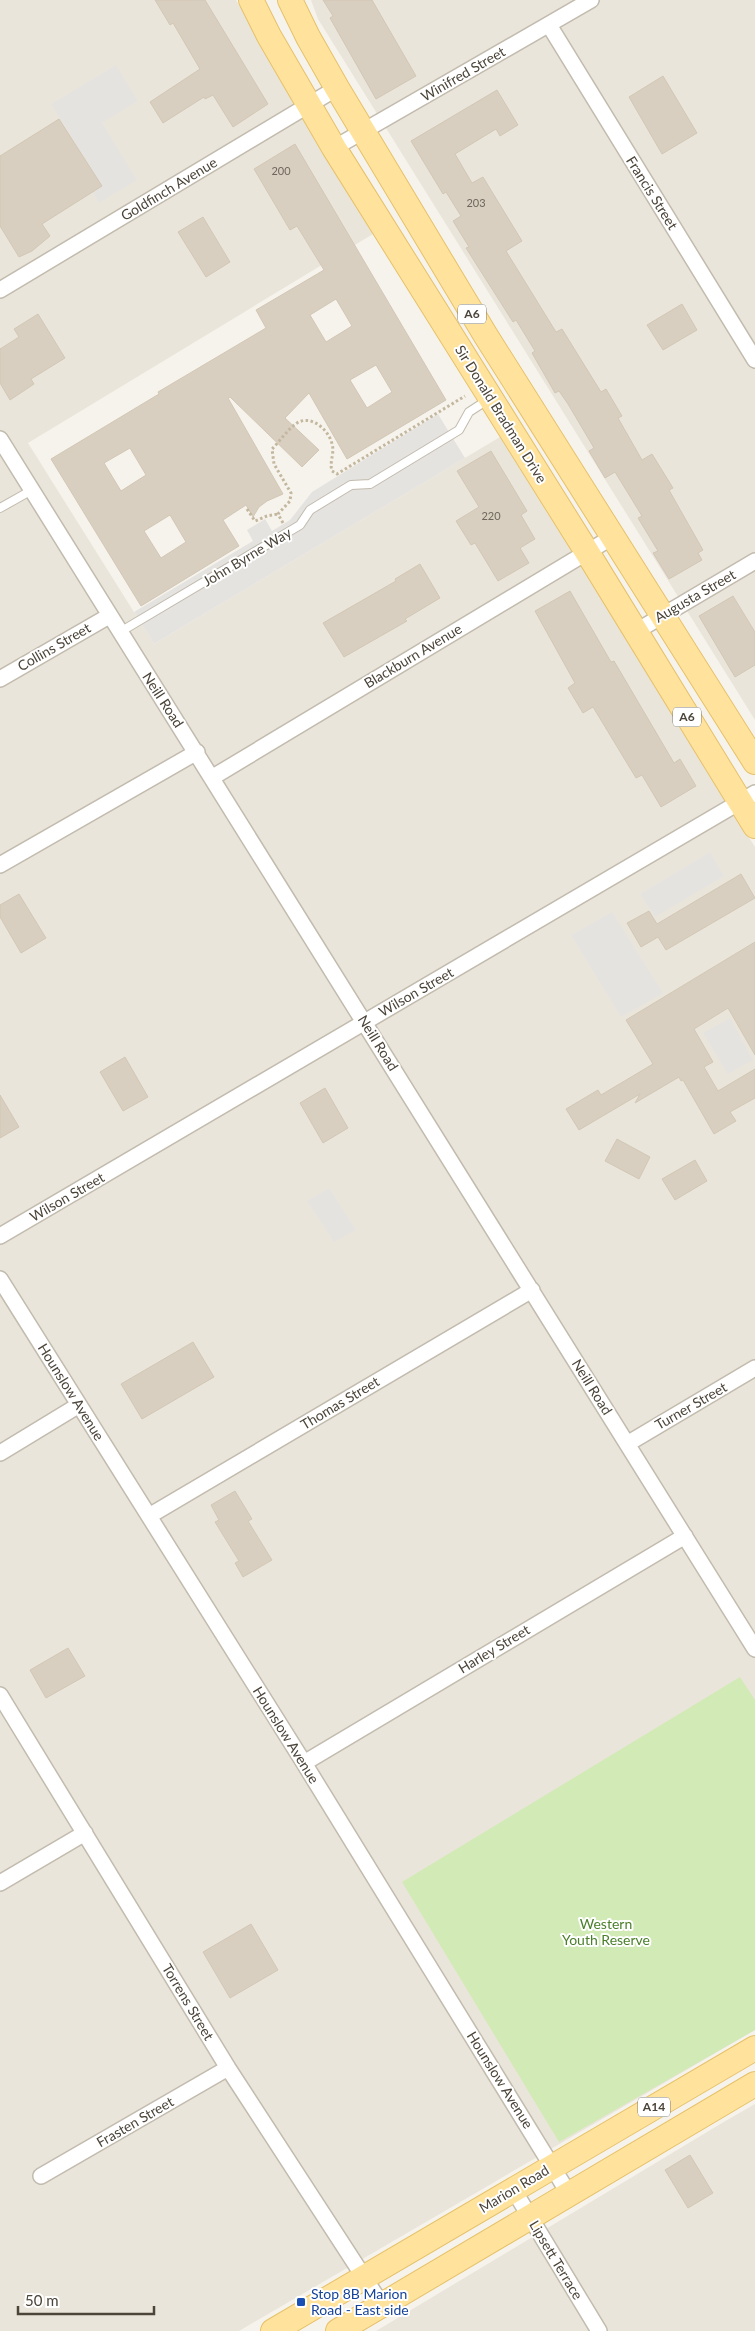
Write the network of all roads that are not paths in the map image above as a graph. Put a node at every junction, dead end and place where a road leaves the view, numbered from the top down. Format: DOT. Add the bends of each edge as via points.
graph roads {
  1 [pos="251,0"];
  2 [pos="290,0"];
  3 [pos="591,0"];
  4 [pos="549,26"];
  5 [pos="337,88"];
  6 [pos="309,106"];
  7 [pos="363,131"];
  8 [pos="334,148"];
  9 [pos="0,290"];
  10 [pos="755,360"];
  11 [pos="480,396"];
  12 [pos="0,438"];
  13 [pos="32,490"];
  14 [pos="0,508"];
  15 [pos="614,536"];
  16 [pos="587,552"];
  17 [pos="755,561"];
  18 [pos="662,615"];
  19 [pos="109,616"];
  20 [pos="120,632"];
  21 [pos="635,632"];
  22 [pos="0,679"];
  23 [pos="197,752"];
  24 [pos="755,762"];
  25 [pos="213,778"];
  26 [pos="747,797"];
  27 [pos="755,826"];
  28 [pos="0,865"];
  29 [pos="365,1022"];
  30 [pos="0,1236"];
  31 [pos="0,1279"];
  32 [pos="532,1290"];
  33 [pos="755,1368"];
  34 [pos="80,1405"];
  35 [pos="627,1444"];
  36 [pos="0,1453"];
  37 [pos="149,1516"];
  38 [pos="685,1536"];
  39 [pos="755,1649"];
  40 [pos="0,1695"];
  41 [pos="304,1763"];
  42 [pos="85,1833"];
  43 [pos="0,1883"];
  44 [pos="755,2048"];
  45 [pos="228,2068"];
  46 [pos="755,2084"];
  47 [pos="552,2166"];
  48 [pos="41,2176"];
  49 [pos="513,2189"];
  50 [pos="569,2194"];
  51 [pos="530,2218"];
  52 [pos="364,2278"];
  53 [pos="382,2305"];
  54 [pos="273,2331"];
  55 [pos="338,2331"];
  56 [pos="599,2331"];
  1 -- 6 [label="main road, Sir Donald Bradman Drive / A6"];
  2 -- 5 [label="main road, Sir Donald Bradman Drive / A6"];
  3 -- 4 [label="street, Winifred Street"];
  4 -- 7 [label="street, Winifred Street"];
  4 -- 10 [label="street, Francis Street"];
  5 -- 6 [label="street, Goldfinch Avenue"];
  5 -- 7 [label="main road, Sir Donald Bradman Drive / A6"];
  6 -- 8 [label="main road, Sir Donald Bradman Drive / A6"];
  6 -- 9 [label="street, Goldfinch Avenue"];
  7 -- 8 [label="street, Winifred Street"];
  7 -- 15 [label="main road, Sir Donald Bradman Drive / A6" via="486,336"];
  8 -- 11 [label="main road, Sir Donald Bradman Drive / A6"];
  11 -- 16 [label="main road, Sir Donald Bradman Drive / A6"];
  11 -- 20 [label="lane, John Byrne Way" via="459,430 370,484 351,485 329,498 310,510 300,525"];
  12 -- 13 [label="street, Neill Road"];
  13 -- 14 [label="lane"];
  13 -- 19 [label="street, Neill Road"];
  15 -- 16 [label="street, Blackburn Avenue"];
  15 -- 18 [label="main road, Sir Donald Bradman Drive / A6"];
  16 -- 21 [label="main road, Sir Donald Bradman Drive / A6"];
  16 -- 25 [label="street, Blackburn Avenue"];
  17 -- 18 [label="street, Augusta Street"];
  18 -- 21 [label="street, Augusta Street"];
  18 -- 24 [label="main road, Sir Donald Bradman Drive / A6"];
  19 -- 20 [label="street, Neill Road"];
  19 -- 22 [label="street, Collins Street"];
  20 -- 23 [label="street, Neill Road"];
  21 -- 26 [label="main road, Sir Donald Bradman Drive / A6"];
  23 -- 25 [label="street, Neill Road"];
  23 -- 28 [label="street"];
  25 -- 29 [label="street, Neill Road"];
  26 -- 27 [label="main road, Sir Donald Bradman Drive / A6"];
  26 -- 29 [label="street, Wilson Street"];
  29 -- 30 [label="street, Wilson Street"];
  29 -- 32 [label="street, Neill Road"];
  31 -- 34 [label="street, Hounslow Avenue"];
  32 -- 35 [label="street, Neill Road"];
  32 -- 37 [label="street, Thomas Street"];
  33 -- 35 [label="street, Turner Street"];
  34 -- 36 [label="street"];
  34 -- 37 [label="street, Hounslow Avenue"];
  35 -- 38 [label="street, Neill Road"];
  37 -- 41 [label="street, Hounslow Avenue"];
  38 -- 39 [label="street, Neill Road"];
  38 -- 41 [label="street, Harley Street"];
  40 -- 42 [label="street, Torrens Street"];
  41 -- 47 [label="street, Hounslow Avenue"];
  42 -- 43 [label="street"];
  42 -- 45 [label="street, Torrens Street"];
  44 -- 47 [label="main road, Marion Road / A14"];
  45 -- 48 [label="street, Frasten Street"];
  45 -- 52 [label="street, Torrens Street"];
  46 -- 50 [label="main road, A14"];
  47 -- 49 [label="main road, Marion Road / A14"];
  47 -- 50 [label="street, Hounslow Avenue"];
  49 -- 51 [label="street, Lipsett Terrace"];
  49 -- 52 [label="main road, Marion Road / A14"];
  50 -- 51 [label="main road, A14"];
  51 -- 53 [label="main road, A14"];
  51 -- 56 [label="street, Lipsett Terrace"];
  52 -- 53 [label="street, Torrens Street"];
  52 -- 54 [label="main road, Marion Road / A14"];
  53 -- 55 [label="main road, A14"];
}
